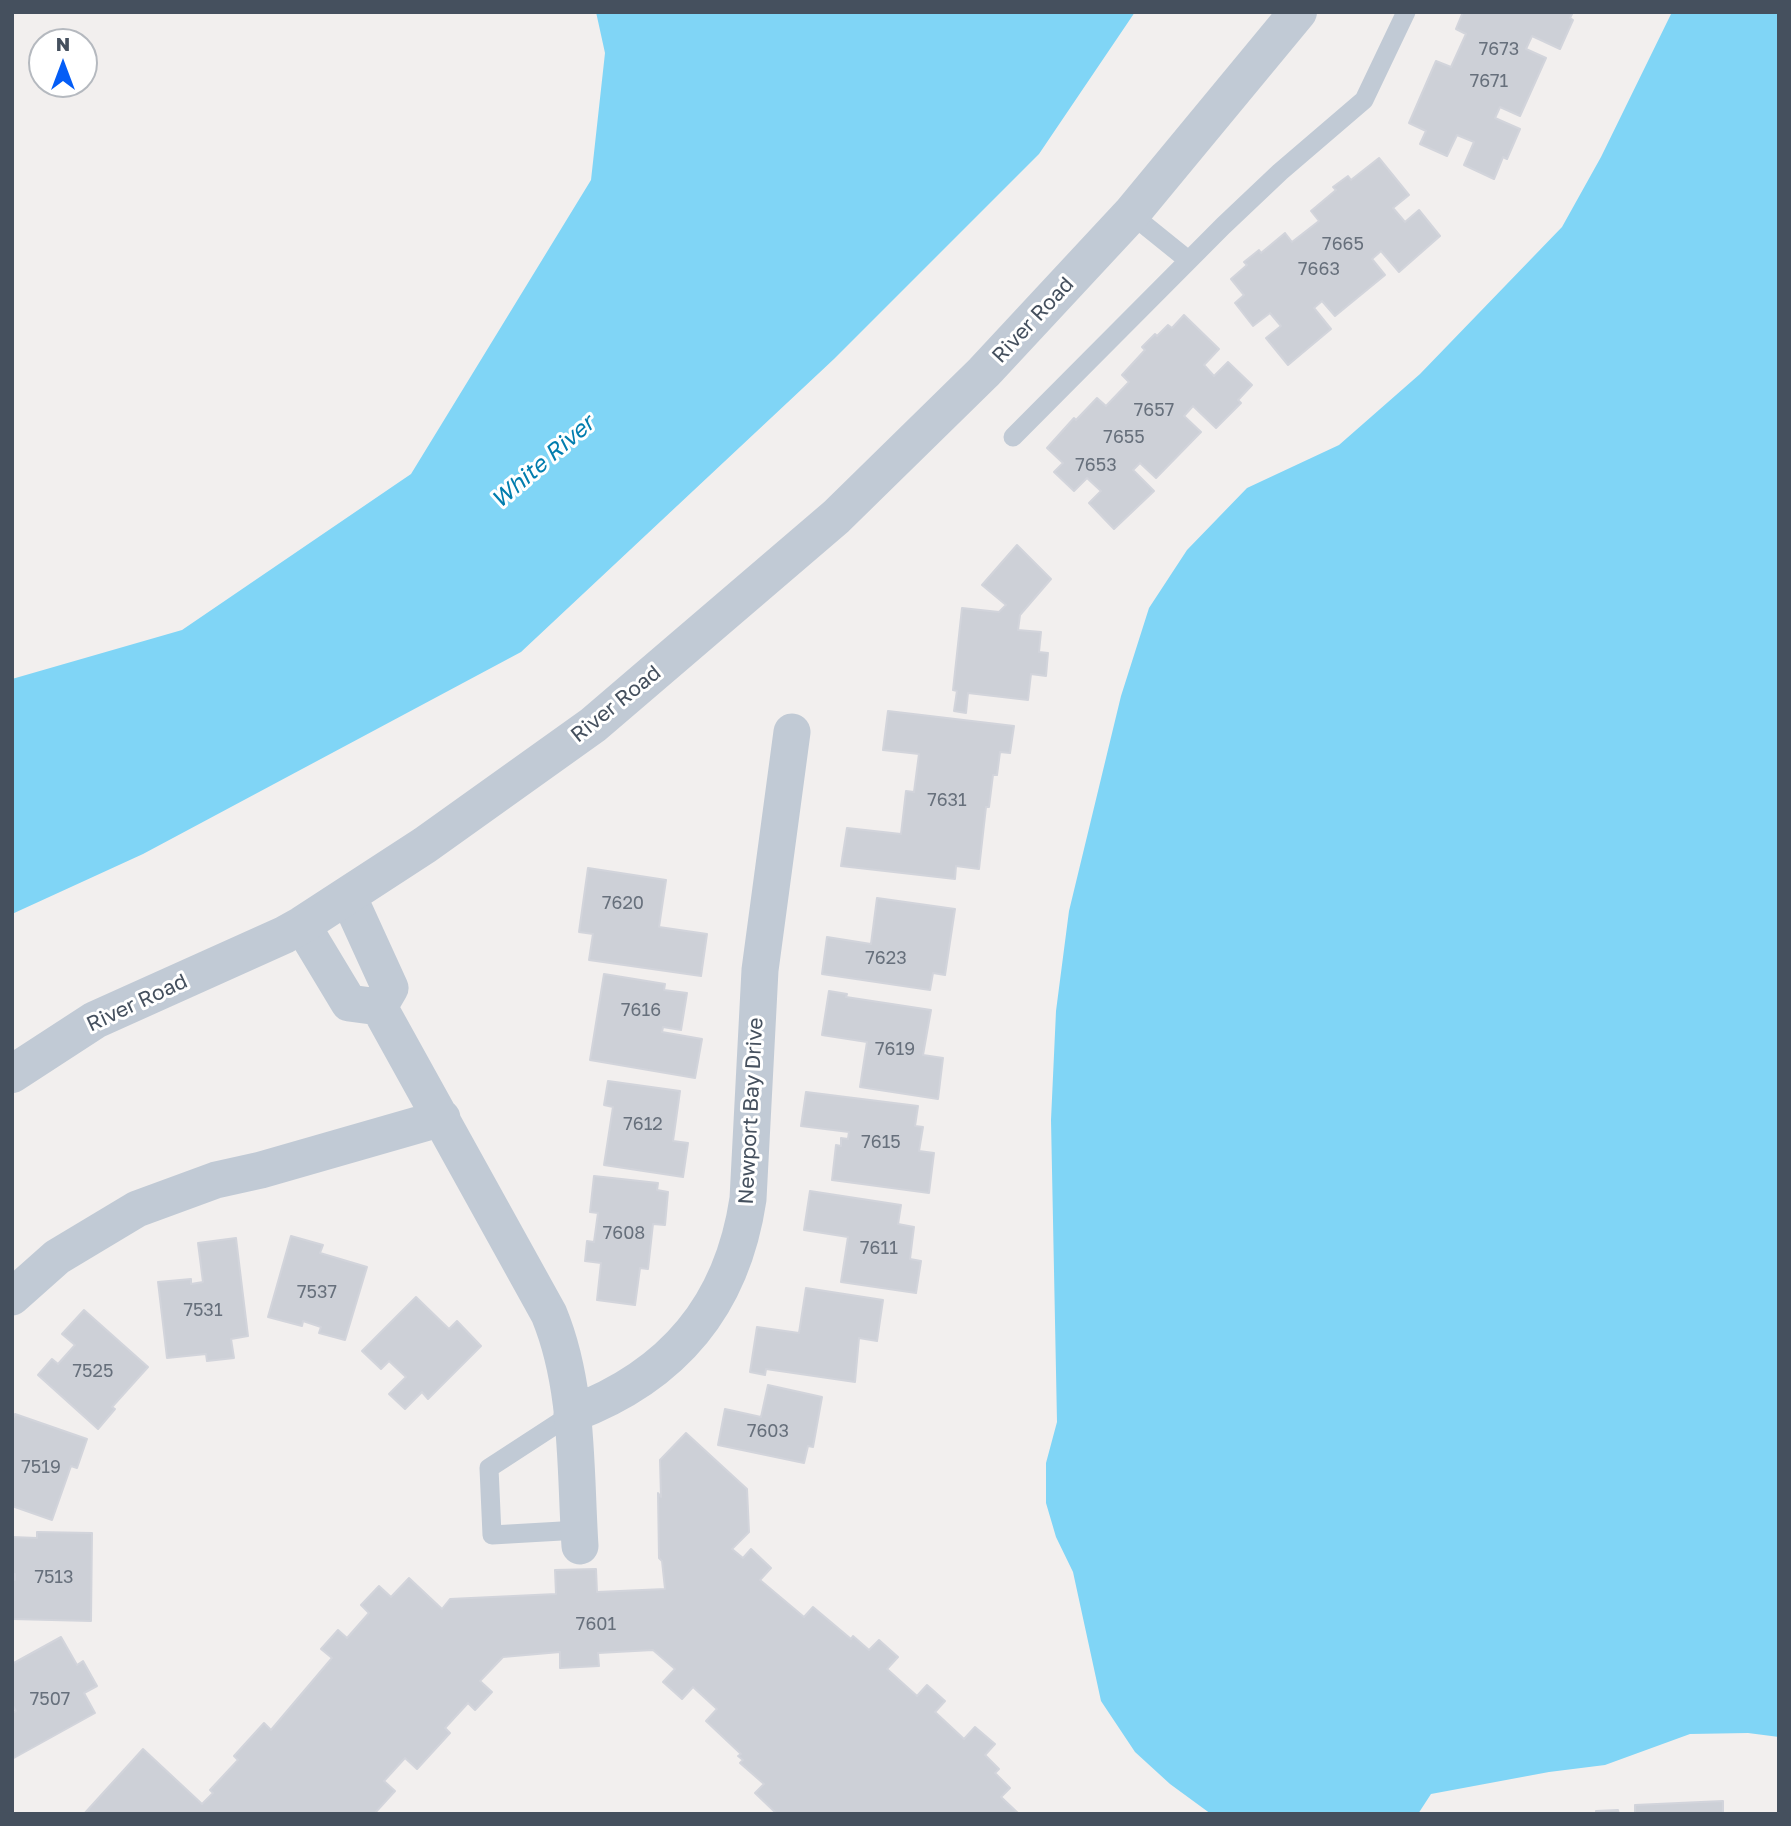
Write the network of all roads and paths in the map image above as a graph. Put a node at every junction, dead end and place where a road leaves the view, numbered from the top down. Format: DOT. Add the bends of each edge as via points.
graph roads {
  1 [pos="1298,12"];
  2 [pos="1406,12"];
  3 [pos="1131,214"];
  4 [pos="1188,260"];
  5 [pos="1013,437"];
  6 [pos="792,732"];
  7 [pos="348,895"];
  8 [pos="302,925"];
  9 [pos="380,1007"];
  10 [pos="12,1074"];
  11 [pos="442,1118"];
  12 [pos="12,1297"];
  13 [pos="572,1414"];
  14 [pos="579,1538"];
  1 -- 3 [label="street, River Road"];
  2 -- 4 [label="lane" via="1364,100"];
  3 -- 4 [label="lane"];
  3 -- 7 [label="street, River Road" via="984,372 836,517 593,725"];
  4 -- 5 [label="lane"];
  6 -- 13 [label="street, Newport Bay Drive" via="764,931 748,1199 736,1251 706,1312 663,1363 630,1387"];
  7 -- 8 [label="street, River Road"];
  7 -- 9 [label="street" via="390,988"];
  8 -- 9 [label="street" via="349,1003"];
  8 -- 10 [label="street, River Road" via="95,1020"];
  9 -- 11 [label="street"];
  11 -- 12 [label="street" via="216,1180 137,1209 57,1257"];
  11 -- 13 [label="street" via="550,1314 567,1373"];
  13 -- 14 [label="street"];
  13 -- 14 [label="lane" via="489,1468 492,1535"];
}
